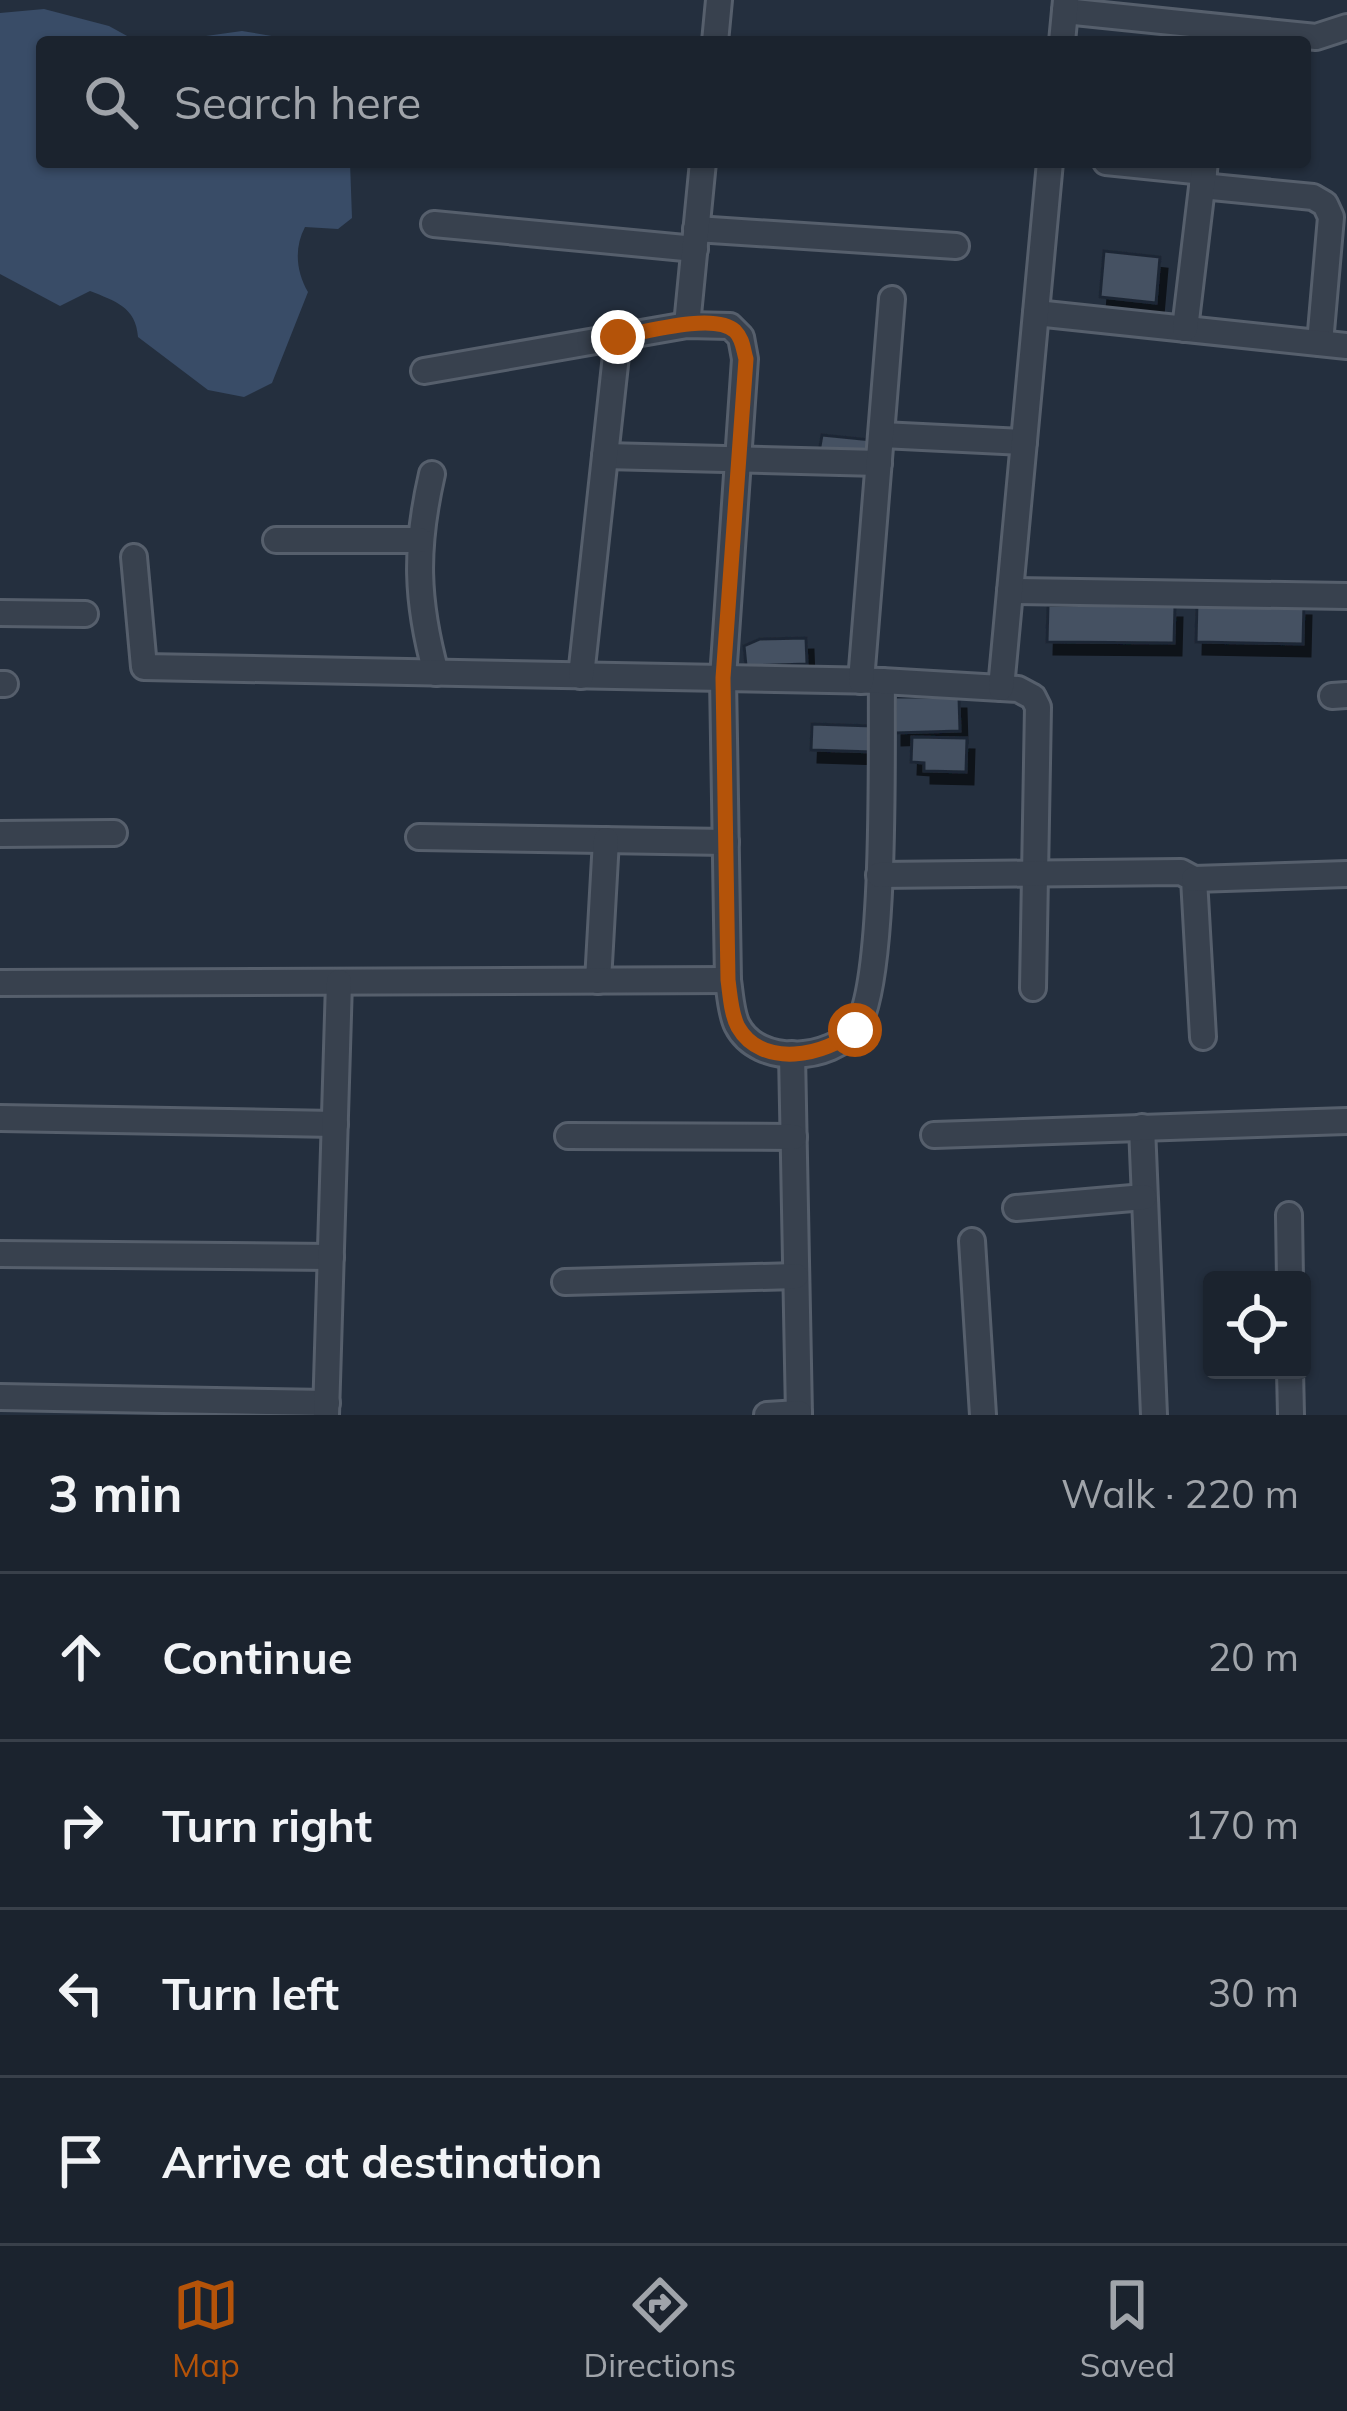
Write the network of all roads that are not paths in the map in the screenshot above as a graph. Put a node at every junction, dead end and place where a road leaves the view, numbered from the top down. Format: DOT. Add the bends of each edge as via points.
graph roads {
  1 [pos="719,0"];
  2 [pos="1066,6"];
  3 [pos="1222,22"];
  4 [pos="1347,27"];
  5 [pos="716,36"];
  6 [pos="1062,36"];
  7 [pos="1310,36"];
  8 [pos="1311,36"];
  9 [pos="702,168"];
  10 [pos="1049,168"];
  11 [pos="1159,168"];
  12 [pos="1204,173"];
  13 [pos="434,224"];
  14 [pos="695,239"];
  15 [pos="956,246"];
  16 [pos="892,299"];
  17 [pos="1036,313"];
  18 [pos="687,325"];
  19 [pos="1185,329"];
  20 [pos="618,337"];
  21 [pos="1320,343"];
  22 [pos="1347,346"];
  23 [pos="424,371"];
  24 [pos="881,435"];
  25 [pos="1024,442"];
  26 [pos="605,456"];
  27 [pos="738,459"];
  28 [pos="879,463"];
  29 [pos="432,474"];
  30 [pos="276,540"];
  31 [pos="420,540"];
  32 [pos="134,557"];
  33 [pos="1010,591"];
  34 [pos="1347,596"];
  35 [pos="0,613"];
  36 [pos="85,614"];
  37 [pos="436,673"];
  38 [pos="581,676"];
  39 [pos="723,678"];
  40 [pos="872,681"];
  41 [pos="1001,688"];
  42 [pos="114,833"];
  43 [pos="0,834"];
  44 [pos="419,837"];
  45 [pos="607,840"];
  46 [pos="726,842"];
  47 [pos="1035,874"];
  48 [pos="1347,874"];
  49 [pos="879,875"];
  50 [pos="1194,879"];
  51 [pos="728,980"];
  52 [pos="598,981"];
  53 [pos="339,982"];
  54 [pos="0,983"];
  55 [pos="1033,988"];
  56 [pos="1203,1037"];
  57 [pos="792,1054"];
  58 [pos="0,1118"];
  59 [pos="1347,1121"];
  60 [pos="335,1124"];
  61 [pos="1142,1127"];
  62 [pos="568,1136"];
  63 [pos="934,1136"];
  64 [pos="794,1137"];
  65 [pos="1144,1197"];
  66 [pos="1016,1208"];
  67 [pos="1289,1215"];
  68 [pos="972,1241"];
  69 [pos="0,1253"];
  70 [pos="331,1257"];
  71 [pos="1290,1271"];
  72 [pos="796,1276"];
  73 [pos="565,1282"];
  74 [pos="1291,1379"];
  75 [pos="0,1397"];
  76 [pos="327,1409"];
  77 [pos="799,1414"];
  78 [pos="767,1415"];
  79 [pos="983,1415"];
  80 [pos="1154,1415"];
  81 [pos="1291,1415"];
  1 -- 5 [label="street"];
  2 -- 3 [label="street"];
  2 -- 6 [label="street"];
  3 -- 7 [label="street"];
  4 -- 8 [label="street"];
  9 -- 14 [label="street"];
  10 -- 17 [label="street"];
  11 -- 12 [label="street"];
  12 -- 19 [label="street"];
  12 -- 21 [label="street" via="1325,204 1331,217"];
  13 -- 14 [label="street"];
  14 -- 15 [label="street"];
  14 -- 18 [label="street"];
  16 -- 24 [label="street"];
  17 -- 19 [label="street"];
  17 -- 25 [label="street"];
  18 -- 20 [label="street"];
  18 -- 27 [label="street" via="730,326 741,337"];
  19 -- 21 [label="street"];
  20 -- 23 [label="street"];
  20 -- 26 [label="street"];
  21 -- 22 [label="street"];
  24 -- 25 [label="street"];
  24 -- 28 [label="street"];
  25 -- 33 [label="street"];
  26 -- 27 [label="street"];
  26 -- 38 [label="street"];
  27 -- 28 [label="street"];
  27 -- 39 [label="street"];
  28 -- 40 [label="street"];
  29 -- 31 [label="street"];
  30 -- 31 [label="street"];
  31 -- 37 [label="street" via="423,624"];
  32 -- 37 [label="street" via="144,668"];
  33 -- 34 [label="street"];
  33 -- 41 [label="street"];
  35 -- 36 [label="street"];
  37 -- 38 [label="street"];
  38 -- 39 [label="street"];
  39 -- 40 [label="street"];
  39 -- 46 [label="street"];
  40 -- 41 [label="street"];
  40 -- 49 [label="street"];
  41 -- 47 [label="street" via="1018,689 1038,707"];
  42 -- 43 [label="street"];
  44 -- 45 [label="street"];
  45 -- 46 [label="street"];
  45 -- 52 [label="street"];
  46 -- 51 [label="street"];
  47 -- 49 [label="street"];
  47 -- 50 [label="street" via="1181,872"];
  47 -- 55 [label="street"];
  48 -- 50 [label="street"];
  49 -- 57 [label="street" via="863,1014 838,1046"];
  50 -- 56 [label="street"];
  51 -- 52 [label="street"];
  51 -- 57 [label="street" via="736,1025 769,1052"];
  52 -- 53 [label="street"];
  53 -- 54 [label="street"];
  53 -- 60 [label="street"];
  57 -- 64 [label="street"];
  58 -- 60 [label="street"];
  59 -- 61 [label="street"];
  60 -- 70 [label="street"];
  61 -- 63 [label="street"];
  61 -- 65 [label="street"];
  62 -- 64 [label="street"];
  64 -- 72 [label="street"];
  65 -- 66 [label="street"];
  65 -- 80 [label="street"];
  67 -- 71 [label="street"];
  68 -- 79 [label="street"];
  69 -- 70 [label="street"];
  70 -- 76 [label="street"];
  72 -- 73 [label="street"];
  72 -- 77 [label="street"];
  74 -- 81 [label="street"];
  75 -- 76 [label="street"];
  77 -- 78 [label="street"];
}
